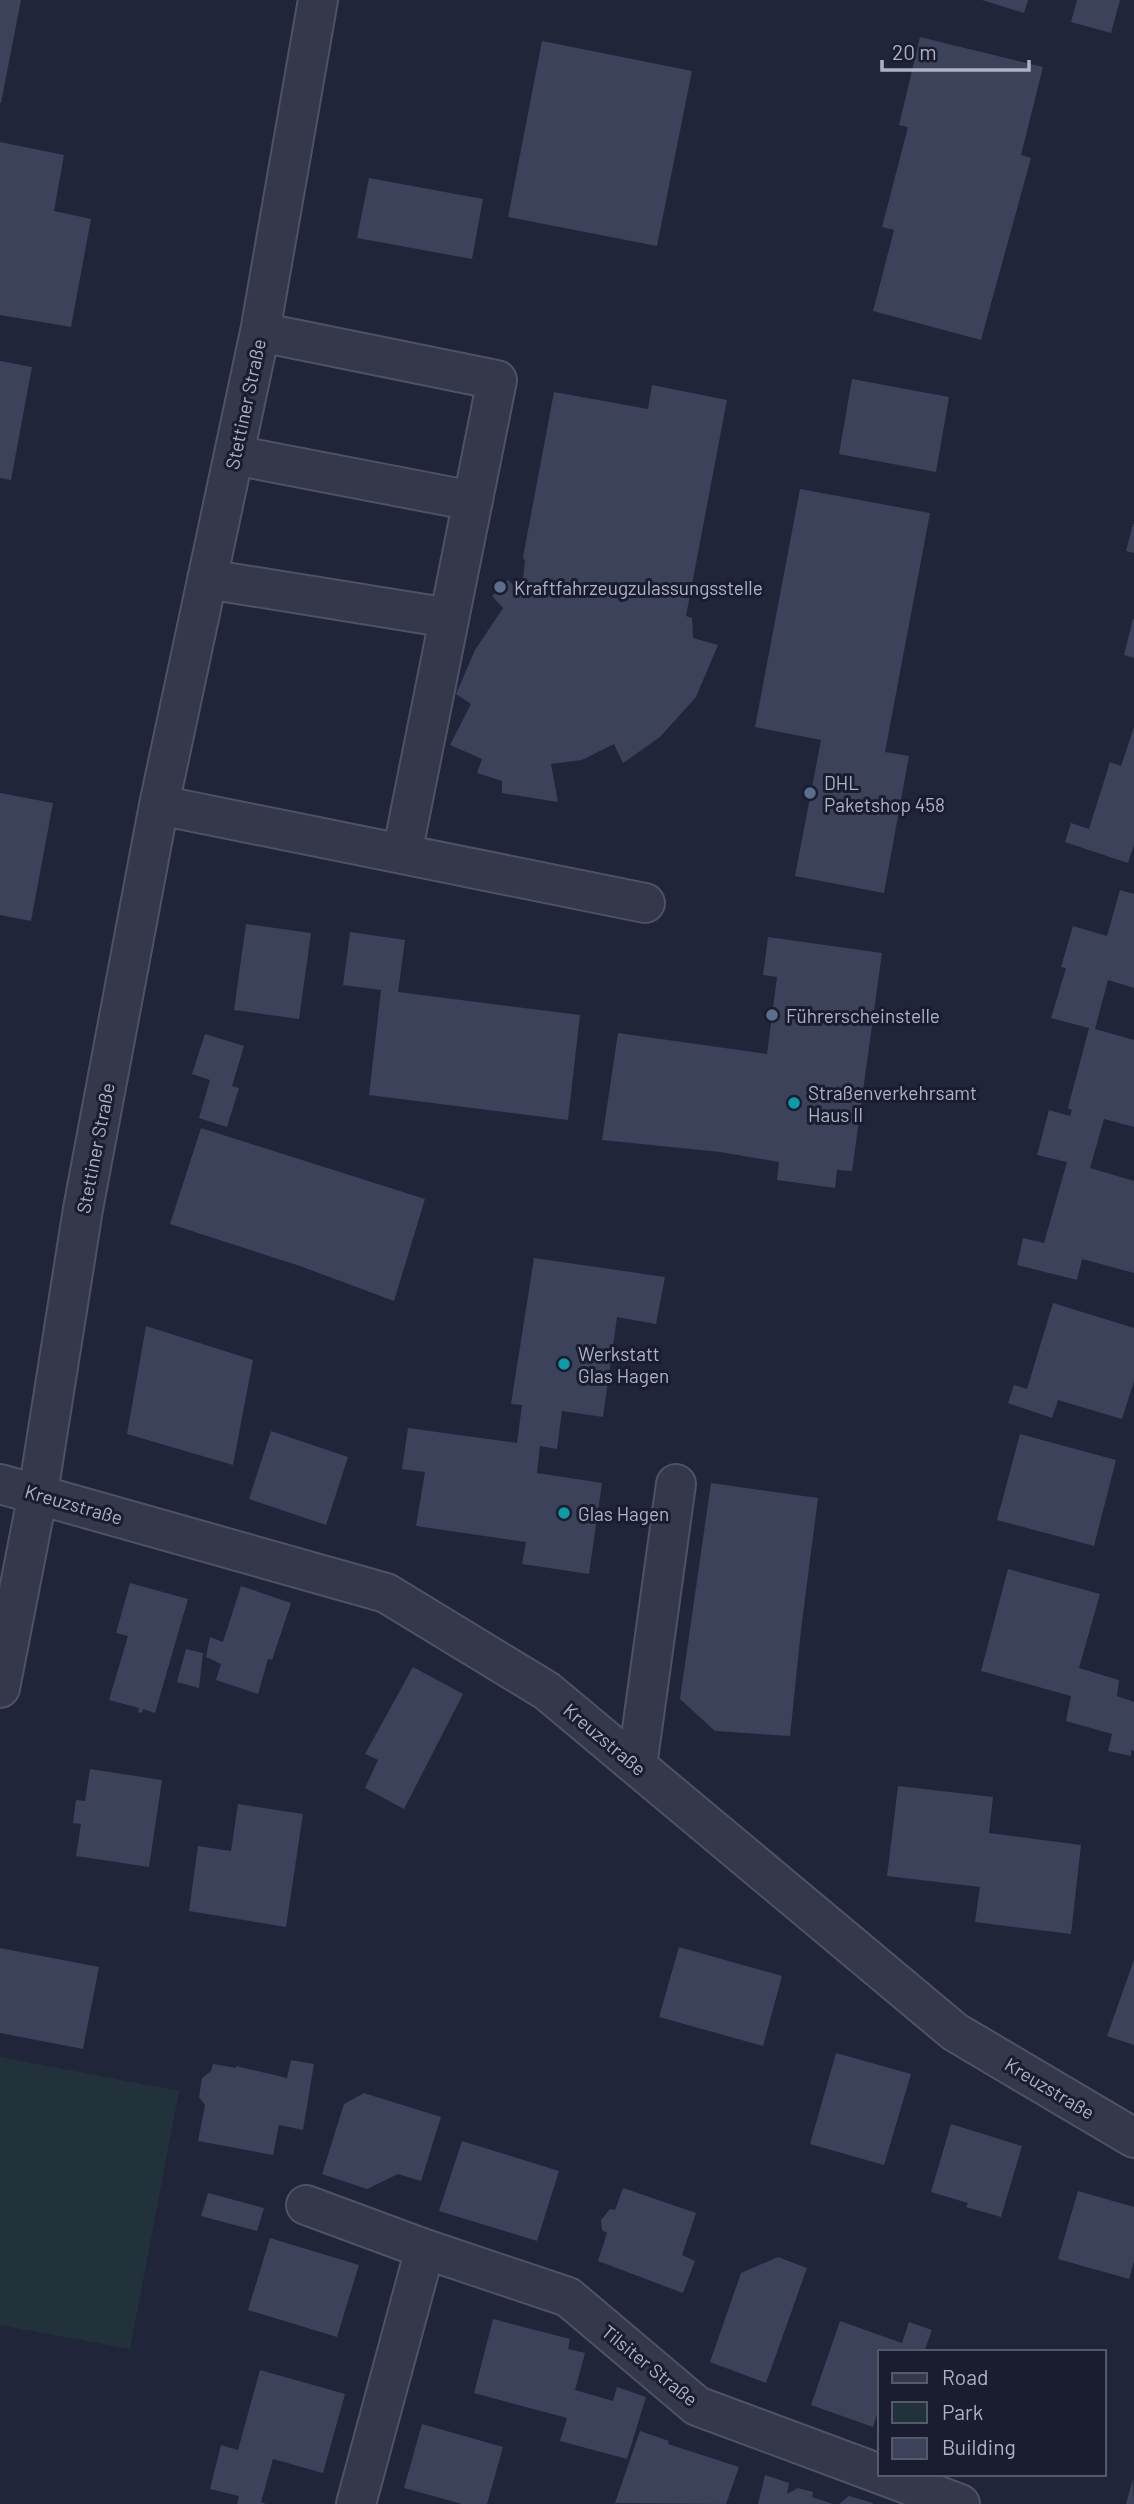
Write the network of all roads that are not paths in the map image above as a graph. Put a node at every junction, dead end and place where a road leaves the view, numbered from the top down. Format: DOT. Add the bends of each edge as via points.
graph roads {
  1 [pos="318,0"];
  2 [pos="261,332"];
  3 [pos="234,455"];
  4 [pos="473,500"];
  5 [pos="207,579"];
  6 [pos="449,618"];
  7 [pos="159,805"];
  8 [pos="402,854"];
  9 [pos="645,903"];
  10 [pos="0,1484"];
  11 [pos="676,1484"];
  12 [pos="38,1493"];
  13 [pos="0,1688"];
  14 [pos="637,1766"];
  15 [pos="1134,2138"];
  16 [pos="306,2205"];
  17 [pos="425,2249"];
  18 [pos="878,2473"];
  19 [pos="885,2476"];
  20 [pos="356,2504"];
  21 [pos="960,2504"];
  1 -- 2 [label="street, Stettiner Straße"];
  2 -- 3 [label="street, Stettiner Straße"];
  2 -- 4 [label="street" via="497,380"];
  3 -- 4 [label="street"];
  3 -- 5 [label="street, Stettiner Straße"];
  4 -- 6 [label="street"];
  5 -- 6 [label="street"];
  5 -- 7 [label="street, Stettiner Straße"];
  6 -- 8 [label="street"];
  7 -- 8 [label="street"];
  7 -- 12 [label="street, Stettiner Straße" via="83,1209"];
  8 -- 9 [label="street"];
  10 -- 12 [label="street, Kreuzstraße"];
  11 -- 14 [label="street"];
  12 -- 13 [label="street, Stettiner Straße"];
  12 -- 14 [label="street, Kreuzstraße" via="386,1593 547,1691"];
  14 -- 15 [label="street, Kreuzstraße" via="955,2032"];
  16 -- 17 [label="street, Tilsiter Straße"];
  17 -- 18 [label="street, Tilsiter Straße" via="568,2297 697,2406"];
  17 -- 20 [label="street"];
  19 -- 21 [label="street, Tilsiter Straße"];
}
